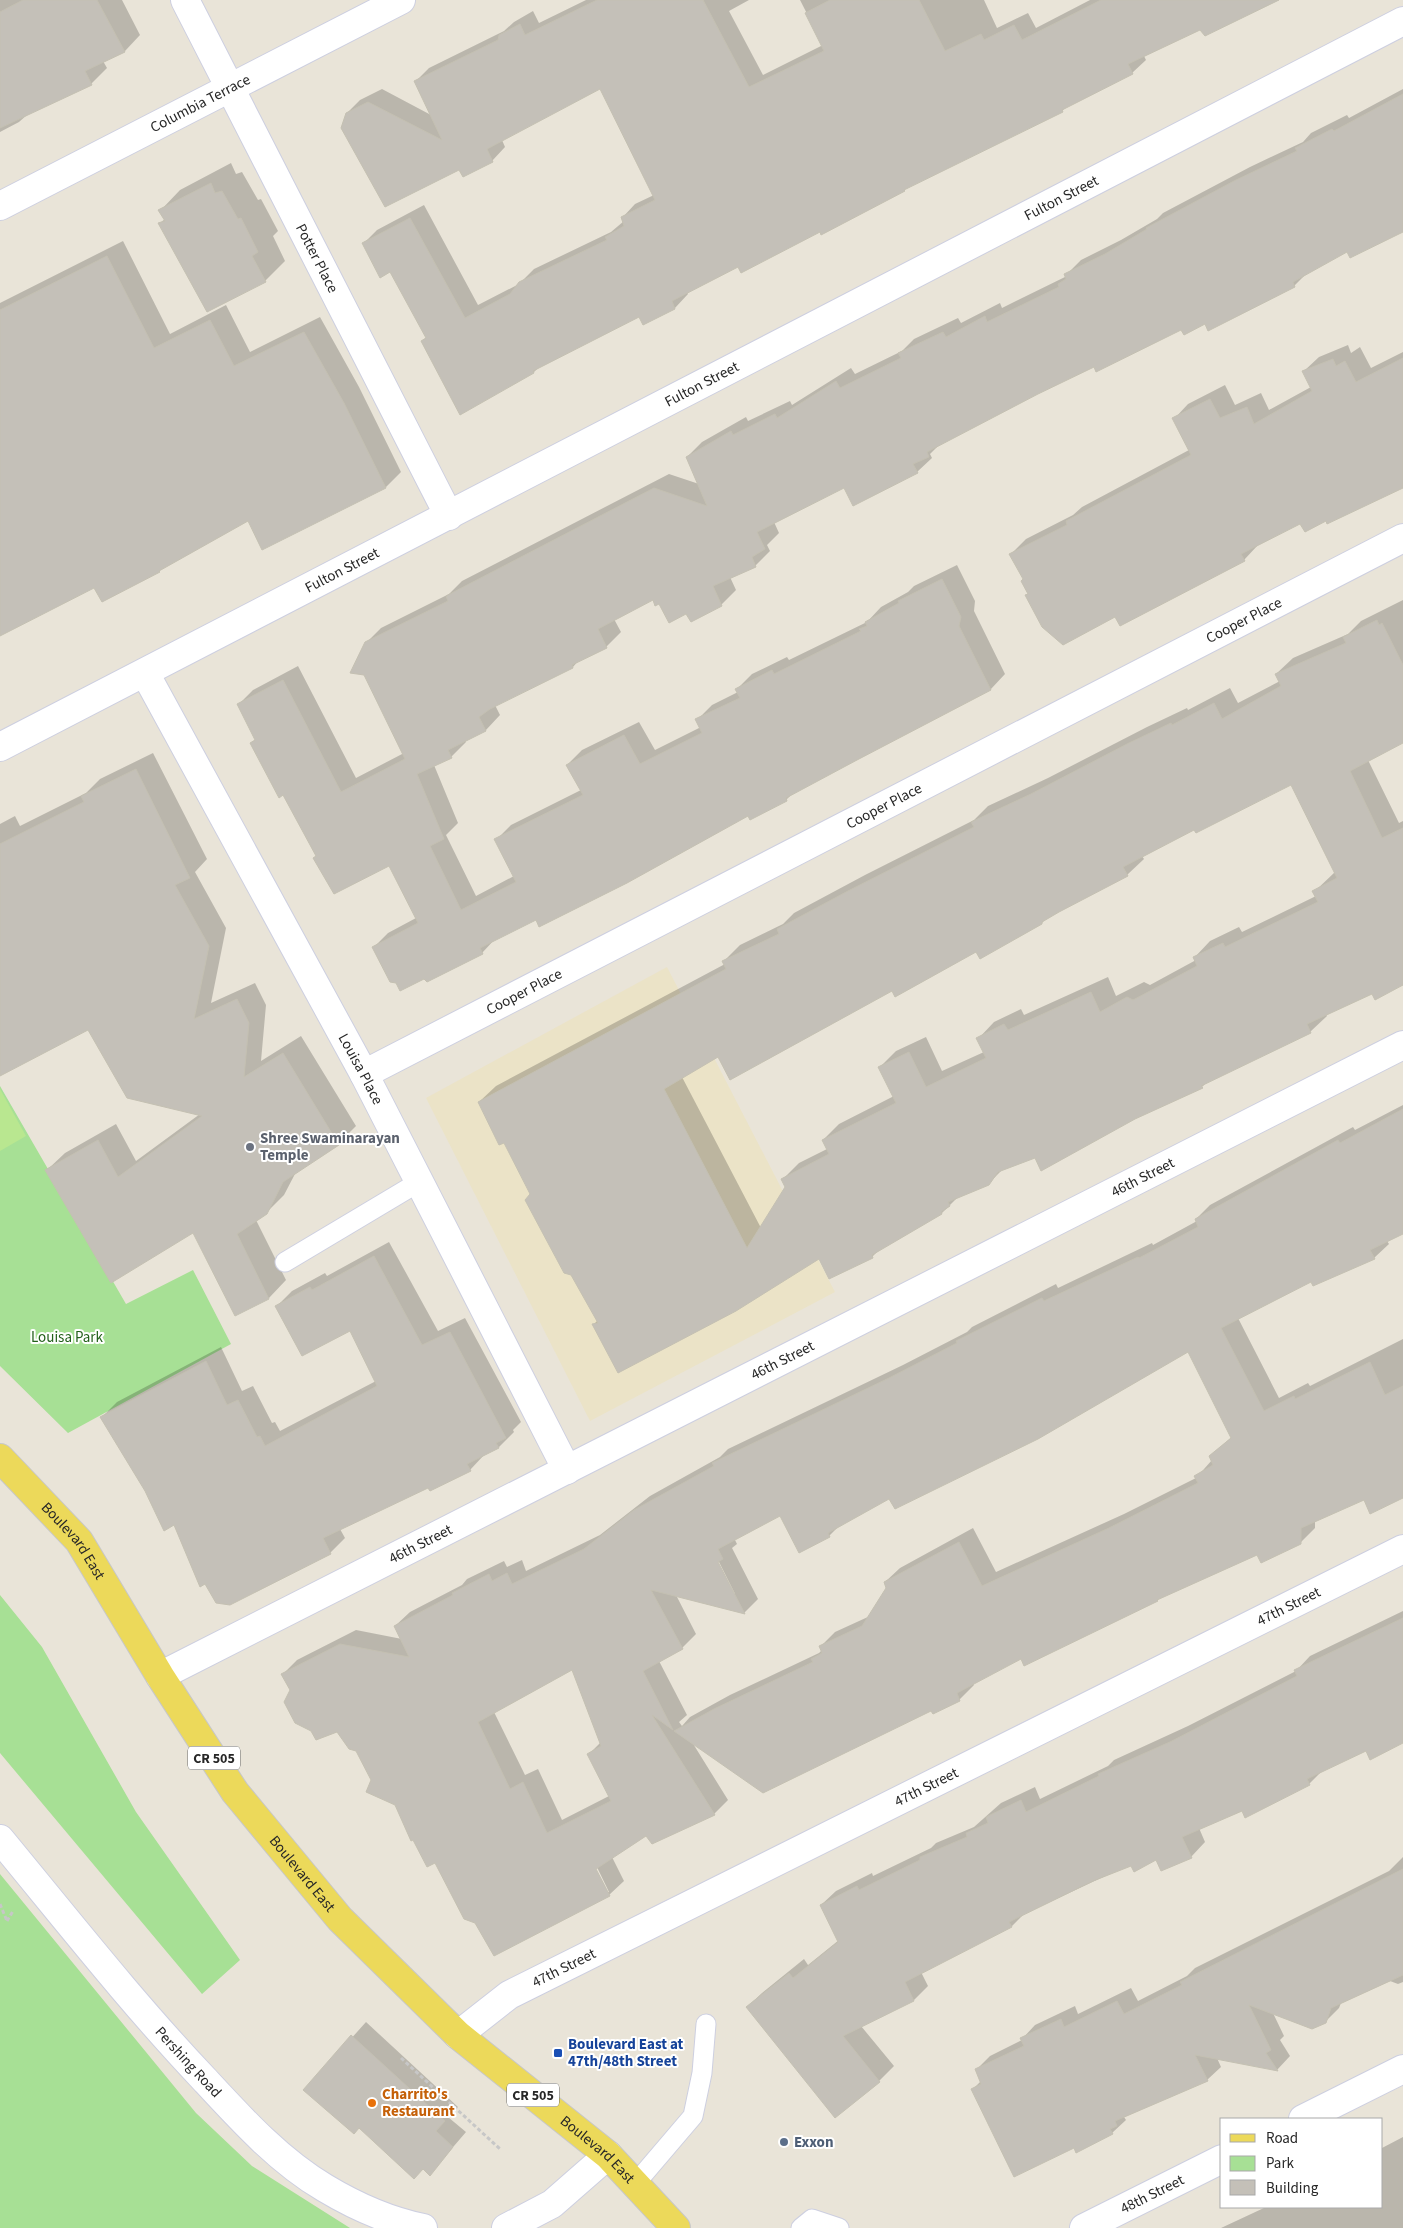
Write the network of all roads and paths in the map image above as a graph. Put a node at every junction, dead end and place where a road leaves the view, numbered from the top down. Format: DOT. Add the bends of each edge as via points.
graph roads {
  1 [pos="185,0"];
  2 [pos="401,0"];
  3 [pos="1403,21"];
  4 [pos="230,88"];
  5 [pos="0,206"];
  6 [pos="449,516"];
  7 [pos="1403,538"];
  8 [pos="145,673"];
  9 [pos="0,747"];
  10 [pos="1403,1045"];
  11 [pos="364,1074"];
  12 [pos="419,1182"];
  13 [pos="285,1262"];
  14 [pos="0,1458"];
  15 [pos="567,1470"];
  16 [pos="1403,1549"];
  17 [pos="160,1676"];
  18 [pos="0,1839"];
  19 [pos="0,1904"];
  20 [pos="7,1921"];
  21 [pos="706,2024"];
  22 [pos="458,2035"];
  23 [pos="401,2058"];
  24 [pos="1403,2070"];
  25 [pos="1305,2118"];
  26 [pos="500,2149"];
  27 [pos="608,2155"];
  28 [pos="1220,2161"];
  29 [pos="635,2184"];
  30 [pos="423,2228"];
  31 [pos="506,2228"];
  32 [pos="676,2228"];
  33 [pos="801,2228"];
  34 [pos="839,2228"];
  35 [pos="1084,2228"];
  1 -- 4 [label="street, Potter Place"];
  2 -- 4 [label="street, Columbia Terrace"];
  3 -- 6 [label="street, Fulton Street"];
  4 -- 5 [label="street, Columbia Terrace"];
  4 -- 6 [label="street, Potter Place"];
  6 -- 8 [label="street, Fulton Street"];
  7 -- 11 [label="street, Cooper Place"];
  8 -- 9 [label="street, Fulton Street"];
  8 -- 11 [label="street, Louisa Place"];
  10 -- 15 [label="street, 46th Street"];
  11 -- 12 [label="street, Louisa Place"];
  12 -- 13 [label="lane"];
  12 -- 15 [label="street, Louisa Place"];
  14 -- 17 [label="main road, Boulevard East / CR 505" via="79,1541"];
  15 -- 17 [label="street, 46th Street"];
  16 -- 22 [label="street, 47th Street" via="510,1994"];
  17 -- 22 [label="main road, Boulevard East / CR 505" via="235,1792 340,1919"];
  18 -- 30 [label="street, Pershing Road" via="158,2030 224,2101 281,2155 325,2188 395,2222"];
  19 -- 20 [label="path"];
  21 -- 29 [label="lane" via="702,2073 693,2116"];
  22 -- 27 [label="main road, Boulevard East / CR 505"];
  23 -- 26 [label="path"];
  24 -- 25 [label="street"];
  27 -- 29 [label="main road, Boulevard East / CR 505"];
  27 -- 31 [label="street" via="552,2204"];
  28 -- 35 [label="street, 48th Street"];
  29 -- 32 [label="main road, Boulevard East / CR 505"];
  33 -- 34 [label="lane" via="812,2219"];
}
